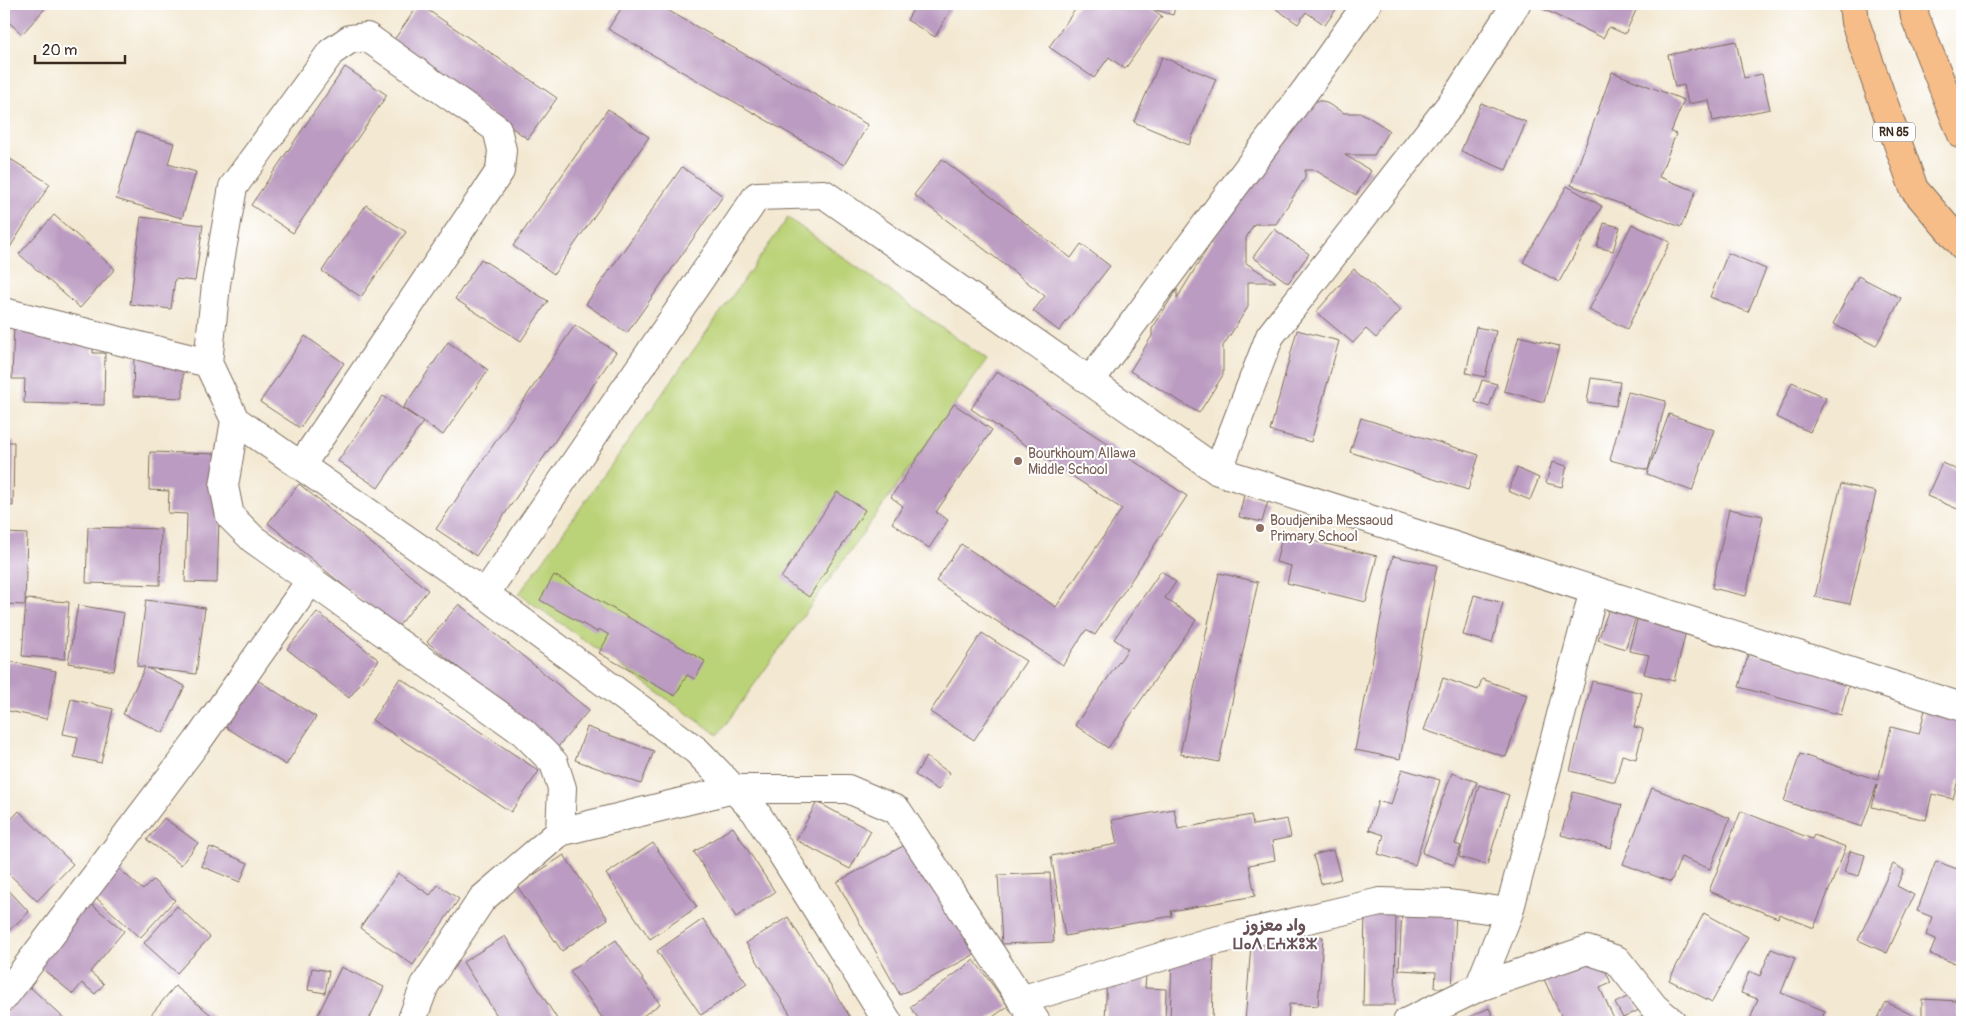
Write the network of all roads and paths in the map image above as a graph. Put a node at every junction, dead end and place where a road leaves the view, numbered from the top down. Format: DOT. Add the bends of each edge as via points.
graph roads {
  1 [pos="1367,4"];
  2 [pos="1516,4"];
  3 [pos="1853,4"];
  4 [pos="1912,4"];
  5 [pos="1962,135"];
  6 [pos="1962,245"];
  7 [pos="4,312"];
  8 [pos="208,364"];
  9 [pos="1090,381"];
  10 [pos="235,420"];
  11 [pos="302,464"];
  12 [pos="1218,472"];
  13 [pos="311,580"];
  14 [pos="1594,590"];
  15 [pos="485,594"];
  16 [pos="1962,707"];
  17 [pos="734,789"];
  18 [pos="560,832"];
  19 [pos="1509,912"];
  20 [pos="1479,987"];
  21 [pos="4,997"];
  22 [pos="1021,1000"];
  23 [pos="411,1022"];
  24 [pos="888,1022"];
  25 [pos="1036,1022"];
  26 [pos="1406,1022"];
  27 [pos="1672,1022"];
  1 -- 9 [label="street"];
  2 -- 12 [label="street" via="1454,100 1270,336"];
  3 -- 6 [label="highway, RN 85" via="1855,22 1914,189"];
  4 -- 5 [label="highway"];
  7 -- 8 [label="street"];
  8 -- 10 [label="street"];
  8 -- 11 [label="street" via="216,284 233,187 331,52 350,39 367,37 497,129 502,150 500,171"];
  9 -- 12 [label="street"];
  9 -- 15 [label="street" via="824,194 757,196"];
  10 -- 11 [label="street"];
  10 -- 13 [label="street" via="224,486 230,516 253,539"];
  11 -- 15 [label="street"];
  12 -- 14 [label="street"];
  13 -- 18 [label="street" via="523,732 554,763 562,788"];
  13 -- 21 [label="street" via="197,742"];
  14 -- 16 [label="street"];
  14 -- 19 [label="street"];
  15 -- 17 [label="street" via="697,751"];
  17 -- 18 [label="street"];
  17 -- 22 [label="street" via="848,789 896,810"];
  17 -- 24 [label="street" via="755,812"];
  18 -- 23 [label="street" via="482,899 425,985"];
  19 -- 20 [label="street"];
  19 -- 22 [label="street" via="1450,904 1380,902 1206,943"];
  20 -- 26 [label="street"];
  20 -- 27 [label="street" via="1587,950 1617,960 1654,1007"];
  22 -- 25 [label="street"];
}
